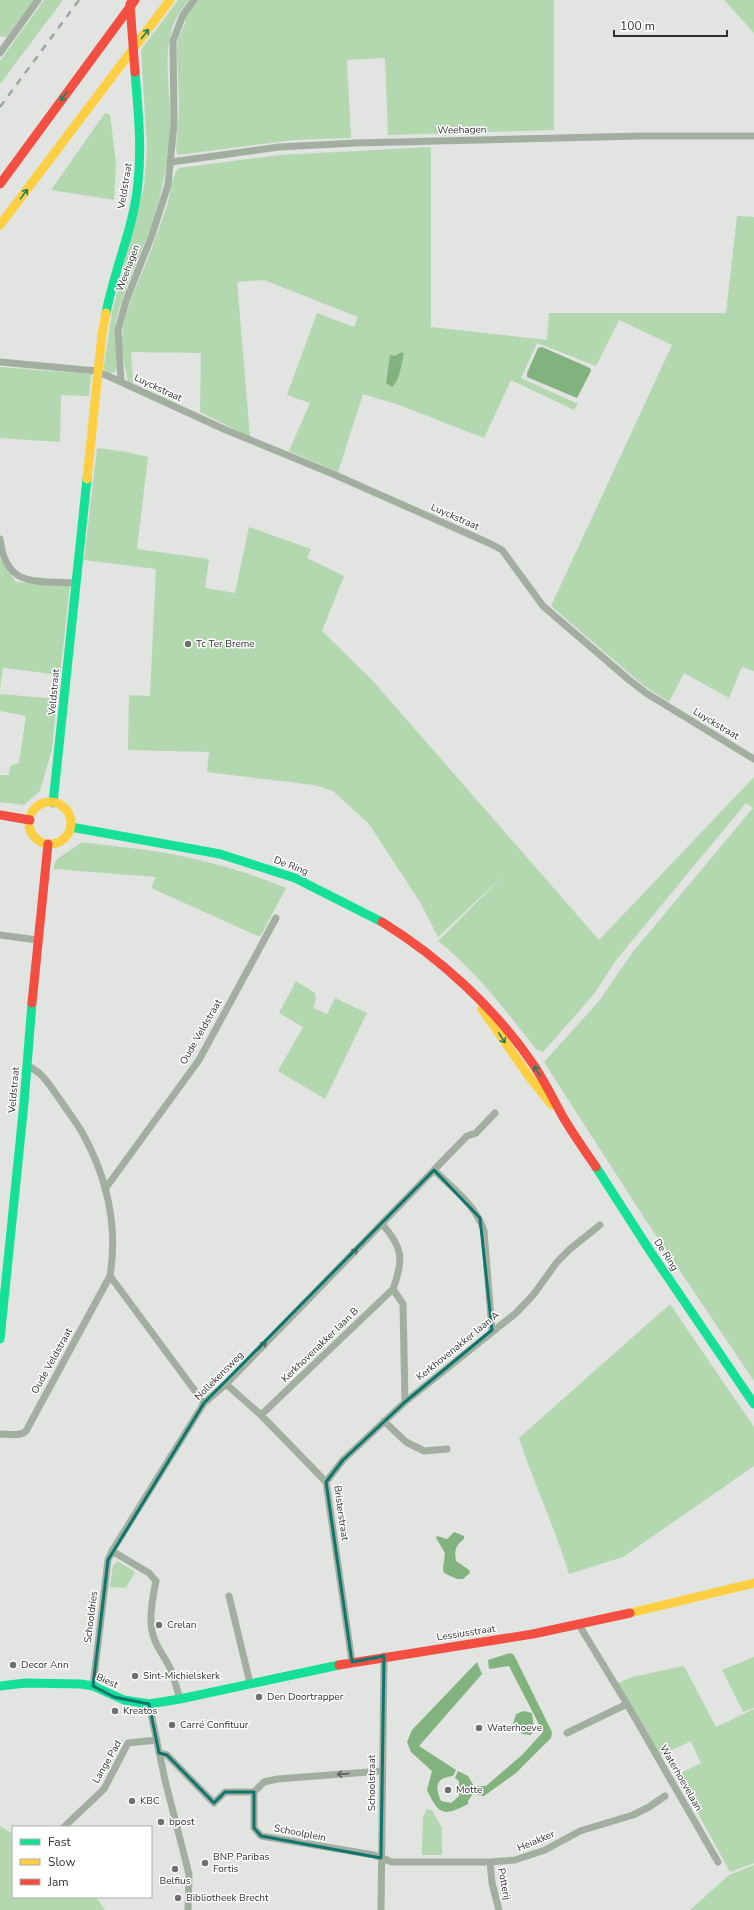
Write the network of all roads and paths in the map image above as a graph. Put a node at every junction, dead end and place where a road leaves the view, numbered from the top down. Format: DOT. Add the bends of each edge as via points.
graph roads {
  1 [pos="38,0"];
  2 [pos="129,0"];
  3 [pos="135,0"];
  4 [pos="170,0"];
  5 [pos="194,0"];
  6 [pos="0,53"];
  7 [pos="754,136"];
  8 [pos="171,162"];
  9 [pos="9,172"];
  10 [pos="0,181"];
  11 [pos="0,184"];
  12 [pos="0,225"];
  13 [pos="0,362"];
  14 [pos="97,371"];
  15 [pos="122,382"];
  16 [pos="0,539"];
  17 [pos="75,583"];
  18 [pos="754,759"];
  19 [pos="53,803"];
  20 [pos="0,815"];
  21 [pos="30,820"];
  22 [pos="71,827"];
  23 [pos="48,844"];
  24 [pos="276,918"];
  25 [pos="0,935"];
  26 [pos="37,940"];
  27 [pos="28,1066"];
  28 [pos="495,1113"];
  29 [pos="434,1170"];
  30 [pos="105,1189"];
  31 [pos="382,1224"];
  32 [pos="600,1225"];
  33 [pos="110,1276"];
  34 [pos="393,1289"];
  35 [pos="492,1330"];
  36 [pos="0,1339"];
  37 [pos="226,1384"];
  38 [pos="405,1402"];
  39 [pos="204,1404"];
  40 [pos="754,1404"];
  41 [pos="261,1415"];
  42 [pos="384,1421"];
  43 [pos="0,1434"];
  44 [pos="447,1449"];
  45 [pos="326,1482"];
  46 [pos="112,1550"];
  47 [pos="754,1583"];
  48 [pos="229,1596"];
  49 [pos="578,1625"];
  50 [pos="384,1656"];
  51 [pos="352,1662"];
  52 [pos="250,1683"];
  53 [pos="0,1686"];
  54 [pos="93,1686"];
  55 [pos="180,1699"];
  56 [pos="149,1704"];
  57 [pos="627,1704"];
  58 [pos="567,1734"];
  59 [pos="157,1740"];
  60 [pos="160,1752"];
  61 [pos="382,1771"];
  62 [pos="254,1792"];
  63 [pos="665,1796"];
  64 [pos="65,1826"];
  65 [pos="381,1858"];
  66 [pos="490,1862"];
  67 [pos="718,1862"];
  68 [pos="188,1910"];
  69 [pos="381,1910"];
  70 [pos="499,1910"];
  1 -- 6 [label="street"];
  2 -- 14 [label="main road, Veldstraat" via="140,142 138,183 109,297"];
  3 -- 9 [label="main road, one-way"];
  12 -- 4 [label="main road, one-way"];
  5 -- 8 [label="street, Weehagen" via="183,15 173,40 174,124"];
  7 -- 8 [label="street, Weehagen" via="640,136 356,143 279,147"];
  8 -- 15 [label="street, Weehagen" via="168,185 118,330"];
  9 -- 10 [label="main road"];
  9 -- 11 [label="main road"];
  13 -- 14 [label="street"];
  14 -- 15 [label="street, Luyckstraat"];
  14 -- 17 [label="main road, Veldstraat"];
  15 -- 18 [label="street, Luyckstraat" via="502,550 543,606 646,694"];
  16 -- 17 [label="street" via="7,566 21,578"];
  17 -- 19 [label="main road, Veldstraat"];
  19 -- 21 [label="main road" via="40,805"];
  19 -- 22 [label="main road" via="68,813"];
  20 -- 21 [label="main road"];
  21 -- 23 [label="main road" via="33,834"];
  22 -- 23 [label="main road" via="61,841"];
  22 -- 40 [label="main road, De Ring" via="220,854 295,878 370,915 406,937 440,963 507,1028 534,1066 563,1117 670,1280"];
  23 -- 26 [label="main road, Veldstraat"];
  24 -- 30 [label="street, Oude Veldstraat" via="199,1060"];
  25 -- 26 [label="street"];
  26 -- 27 [label="main road, Veldstraat"];
  27 -- 30 [label="street, Oude Veldstraat" via="40,1072 83,1133"];
  27 -- 36 [label="main road, Veldstraat"];
  28 -- 29 [label="street, Nollekensweg" via="476,1133 467,1136"];
  29 -- 31 [label="street, Nollekensweg"];
  29 -- 35 [label="street" via="466,1200 480,1218 484,1231"];
  30 -- 33 [label="street, Oude Veldstraat" via="112,1225"];
  31 -- 34 [label="street" via="399,1248 400,1271"];
  37 -- 31 [label="street, Nollekensweg, one-way"];
  32 -- 35 [label="street, Kerkhovenakker laan A" via="557,1262 534,1294 516,1313"];
  33 -- 39 [label="street"];
  33 -- 43 [label="street, Oude Veldstraat" via="26,1431 16,1435"];
  34 -- 38 [label="street" via="403,1304"];
  34 -- 41 [label="street, Kerkhovenakker laan B"];
  35 -- 38 [label="street, Kerkhovenakker laan A"];
  37 -- 39 [label="street, Nollekensweg"];
  37 -- 41 [label="street, Bristerstraat"];
  38 -- 42 [label="street, Kerkhovenakker laan A"];
  39 -- 46 [label="street, Nollekensweg"];
  41 -- 45 [label="street, Bristerstraat"];
  42 -- 44 [label="street" via="406,1442 424,1451"];
  42 -- 45 [label="street, Kerkhovenakker laan A" via="342,1460"];
  45 -- 51 [label="street, Bristerstraat"];
  46 -- 54 [label="street, Schooldries" via="108,1560"];
  46 -- 55 [label="street" via="149,1573 156,1581 152,1632 157,1648 168,1664"];
  47 -- 49 [label="main road, Lessiusstraat"];
  48 -- 52 [label="street"];
  49 -- 50 [label="main road, Lessiusstraat"];
  49 -- 57 [label="street, Waterhoevelaan"];
  50 -- 51 [label="main road, Lessiusstraat"];
  50 -- 61 [label="street, Schoolstraat"];
  51 -- 52 [label="main road, Lessiusstraat"];
  52 -- 55 [label="main road, Lessiusstraat"];
  53 -- 54 [label="main road, Biest" via="55,1682"];
  54 -- 56 [label="main road, Biest" via="114,1697"];
  55 -- 56 [label="main road, Biest"];
  56 -- 59 [label="street"];
  57 -- 58 [label="street"];
  57 -- 67 [label="street, Waterhoevelaan"];
  59 -- 60 [label="street"];
  59 -- 64 [label="street, Lange Pad" via="128,1743 104,1789"];
  60 -- 62 [label="street" via="167,1755 214,1803 225,1792"];
  60 -- 68 [label="street" via="190,1874"];
  61 -- 62 [label="street, one-way" via="269,1780"];
  61 -- 65 [label="street, Schoolstraat"];
  62 -- 65 [label="street, Schoolplein" via="254,1828 261,1836"];
  63 -- 66 [label="street, Heiakker" via="633,1815 580,1831 534,1854 516,1860"];
  65 -- 66 [label="street, Heiakker" via="392,1862"];
  65 -- 69 [label="street, Schoolstraat"];
  66 -- 70 [label="street, Potterij"];
}
